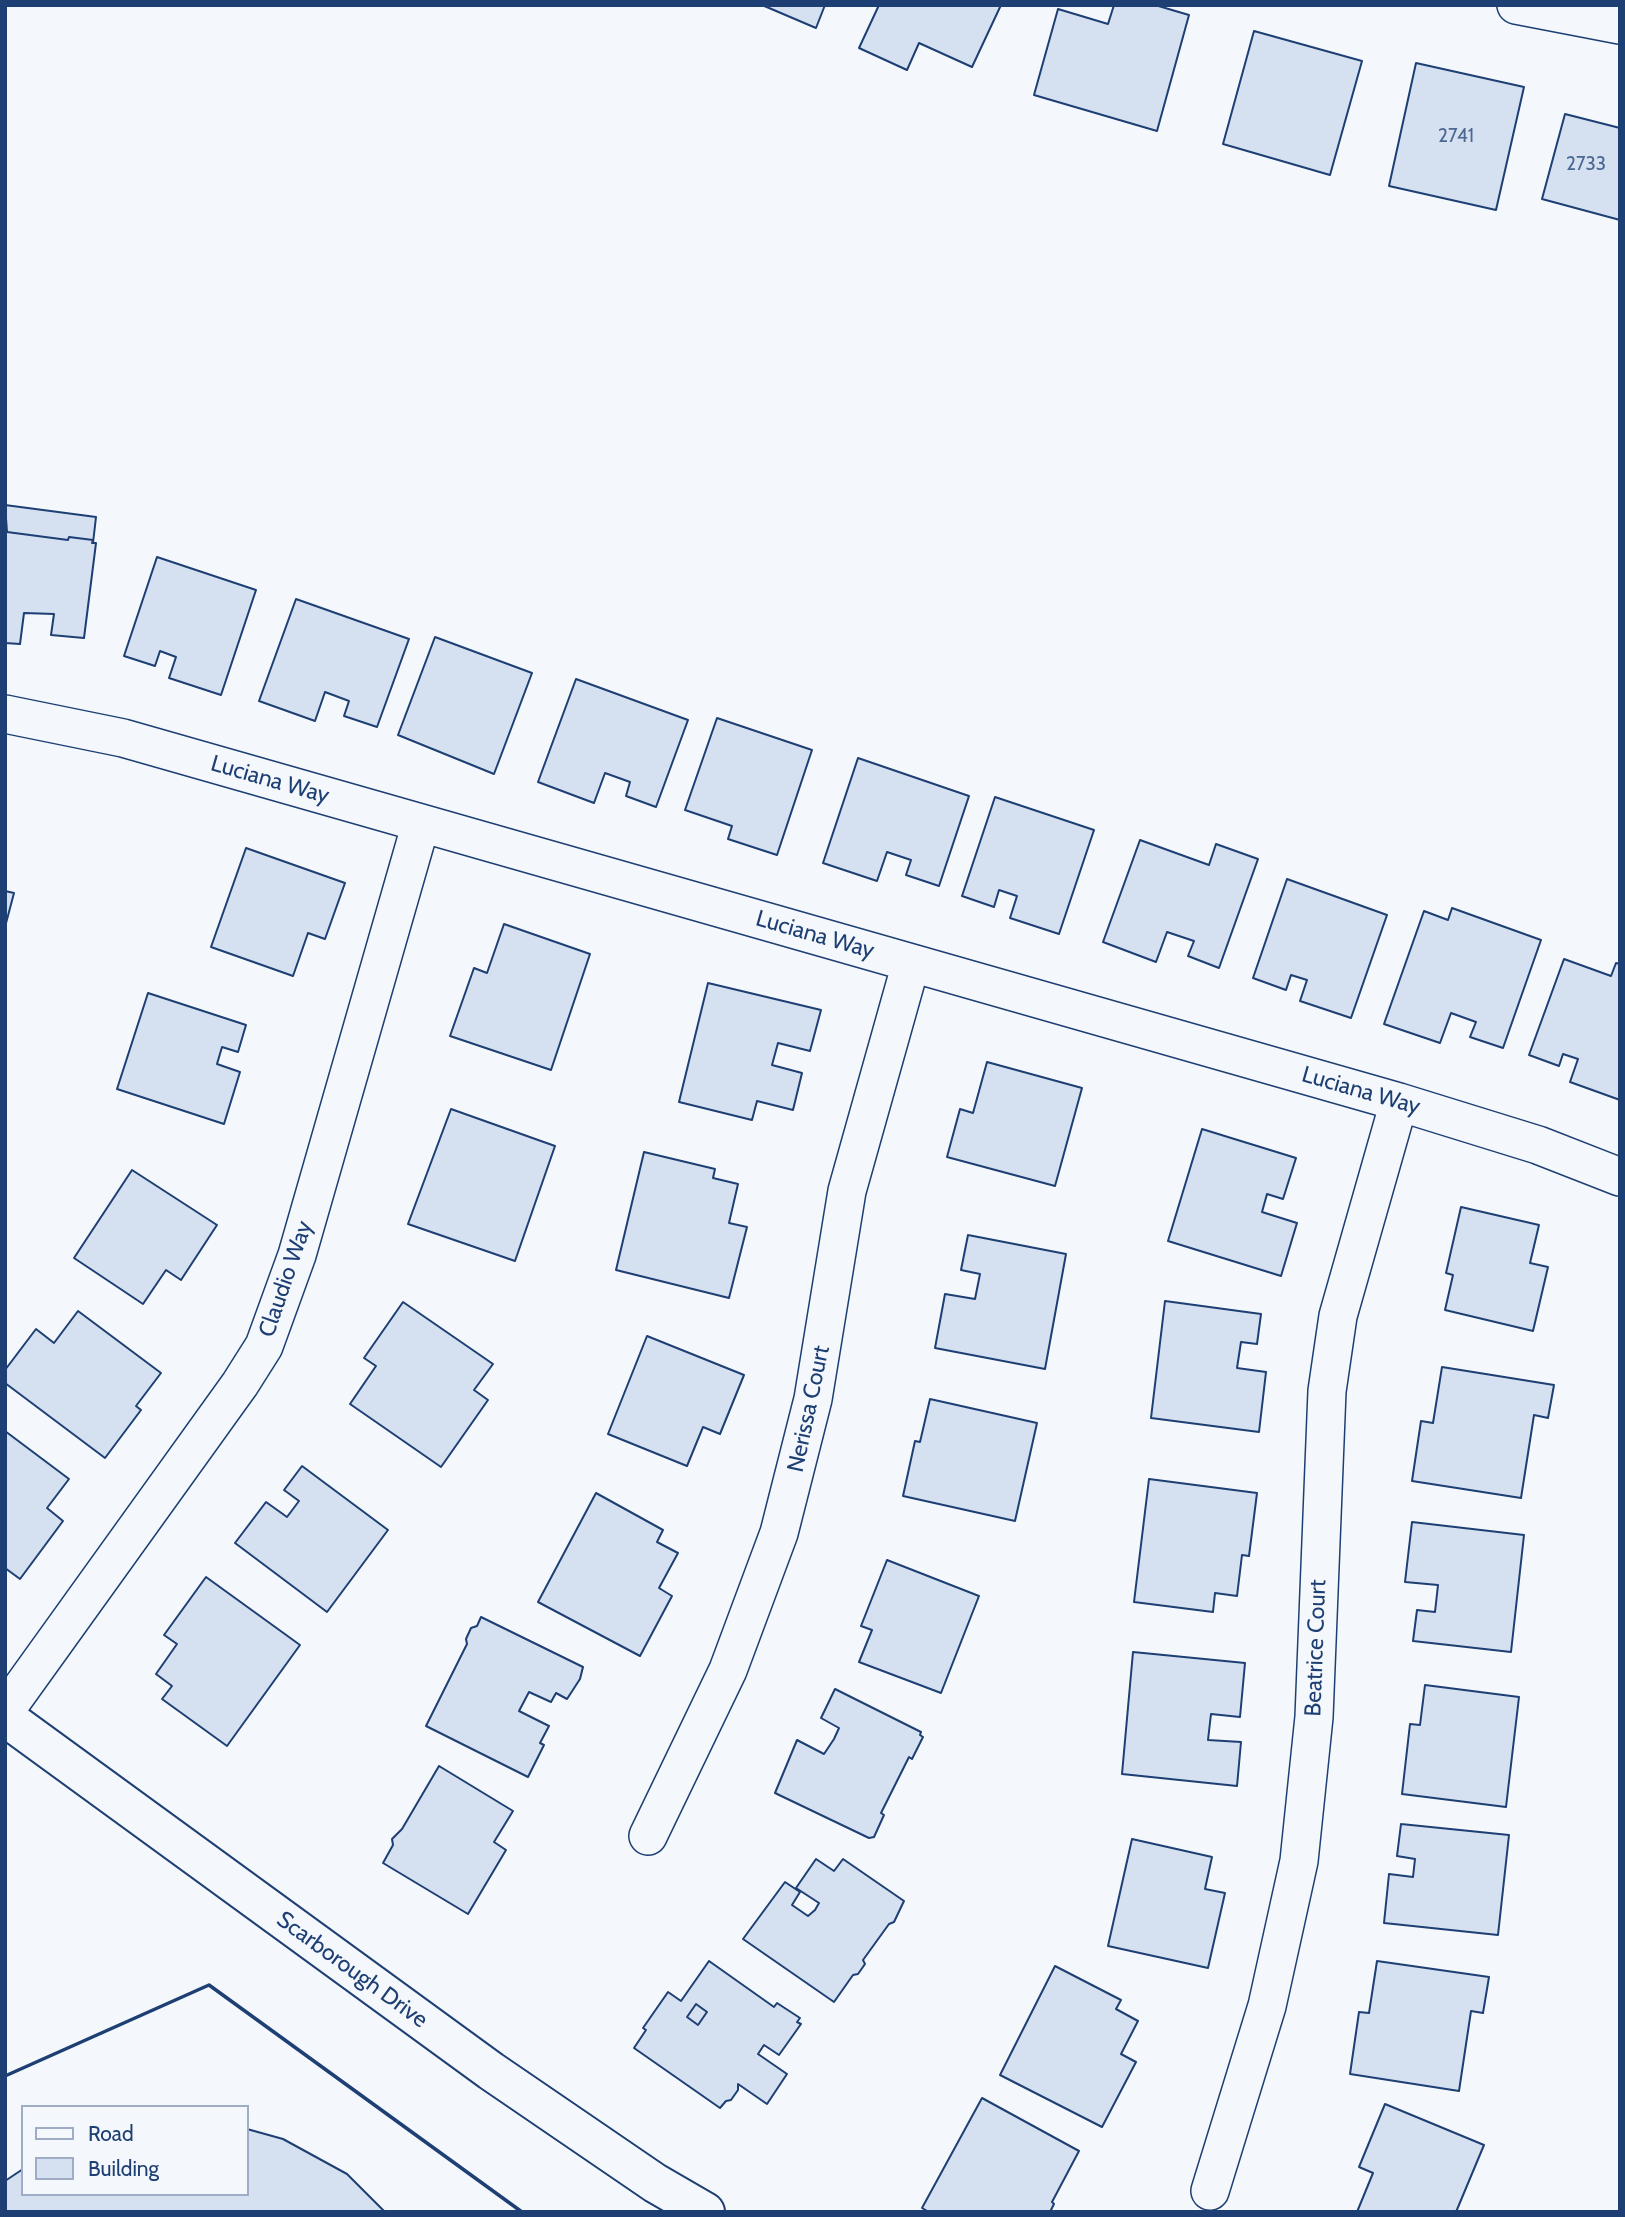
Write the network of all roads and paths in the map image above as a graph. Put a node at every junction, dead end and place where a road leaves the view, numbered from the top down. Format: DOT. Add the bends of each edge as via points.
graph roads {
  1 [pos="1516,5"];
  2 [pos="1620,25"];
  3 [pos="5,715"];
  4 [pos="421,823"];
  5 [pos="911,962"];
  6 [pos="1399,1102"];
  7 [pos="1620,1177"];
  8 [pos="5,1711"];
  9 [pos="5,1717"];
  10 [pos="648,1836"];
  11 [pos="1210,2191"];
  12 [pos="705,2212"];
  1 -- 2 [label="street"];
  3 -- 4 [label="street, Luciana Way" via="123,738"];
  4 -- 5 [label="street, Luciana Way"];
  4 -- 8 [label="street, Claudio Way" via="297,1255 264,1346"];
  5 -- 6 [label="street, Luciana Way"];
  5 -- 10 [label="street, Nerissa Court" via="847,1191 813,1399 779,1533 728,1670"];
  6 -- 7 [label="street, Luciana Way" via="1538,1144"];
  6 -- 11 [label="street, Beatrice Court" via="1338,1316 1327,1391 1314,1717 1299,1861 1267,2006"];
  9 -- 12 [label="street, Scarborough Drive" via="491,2071"];
}
